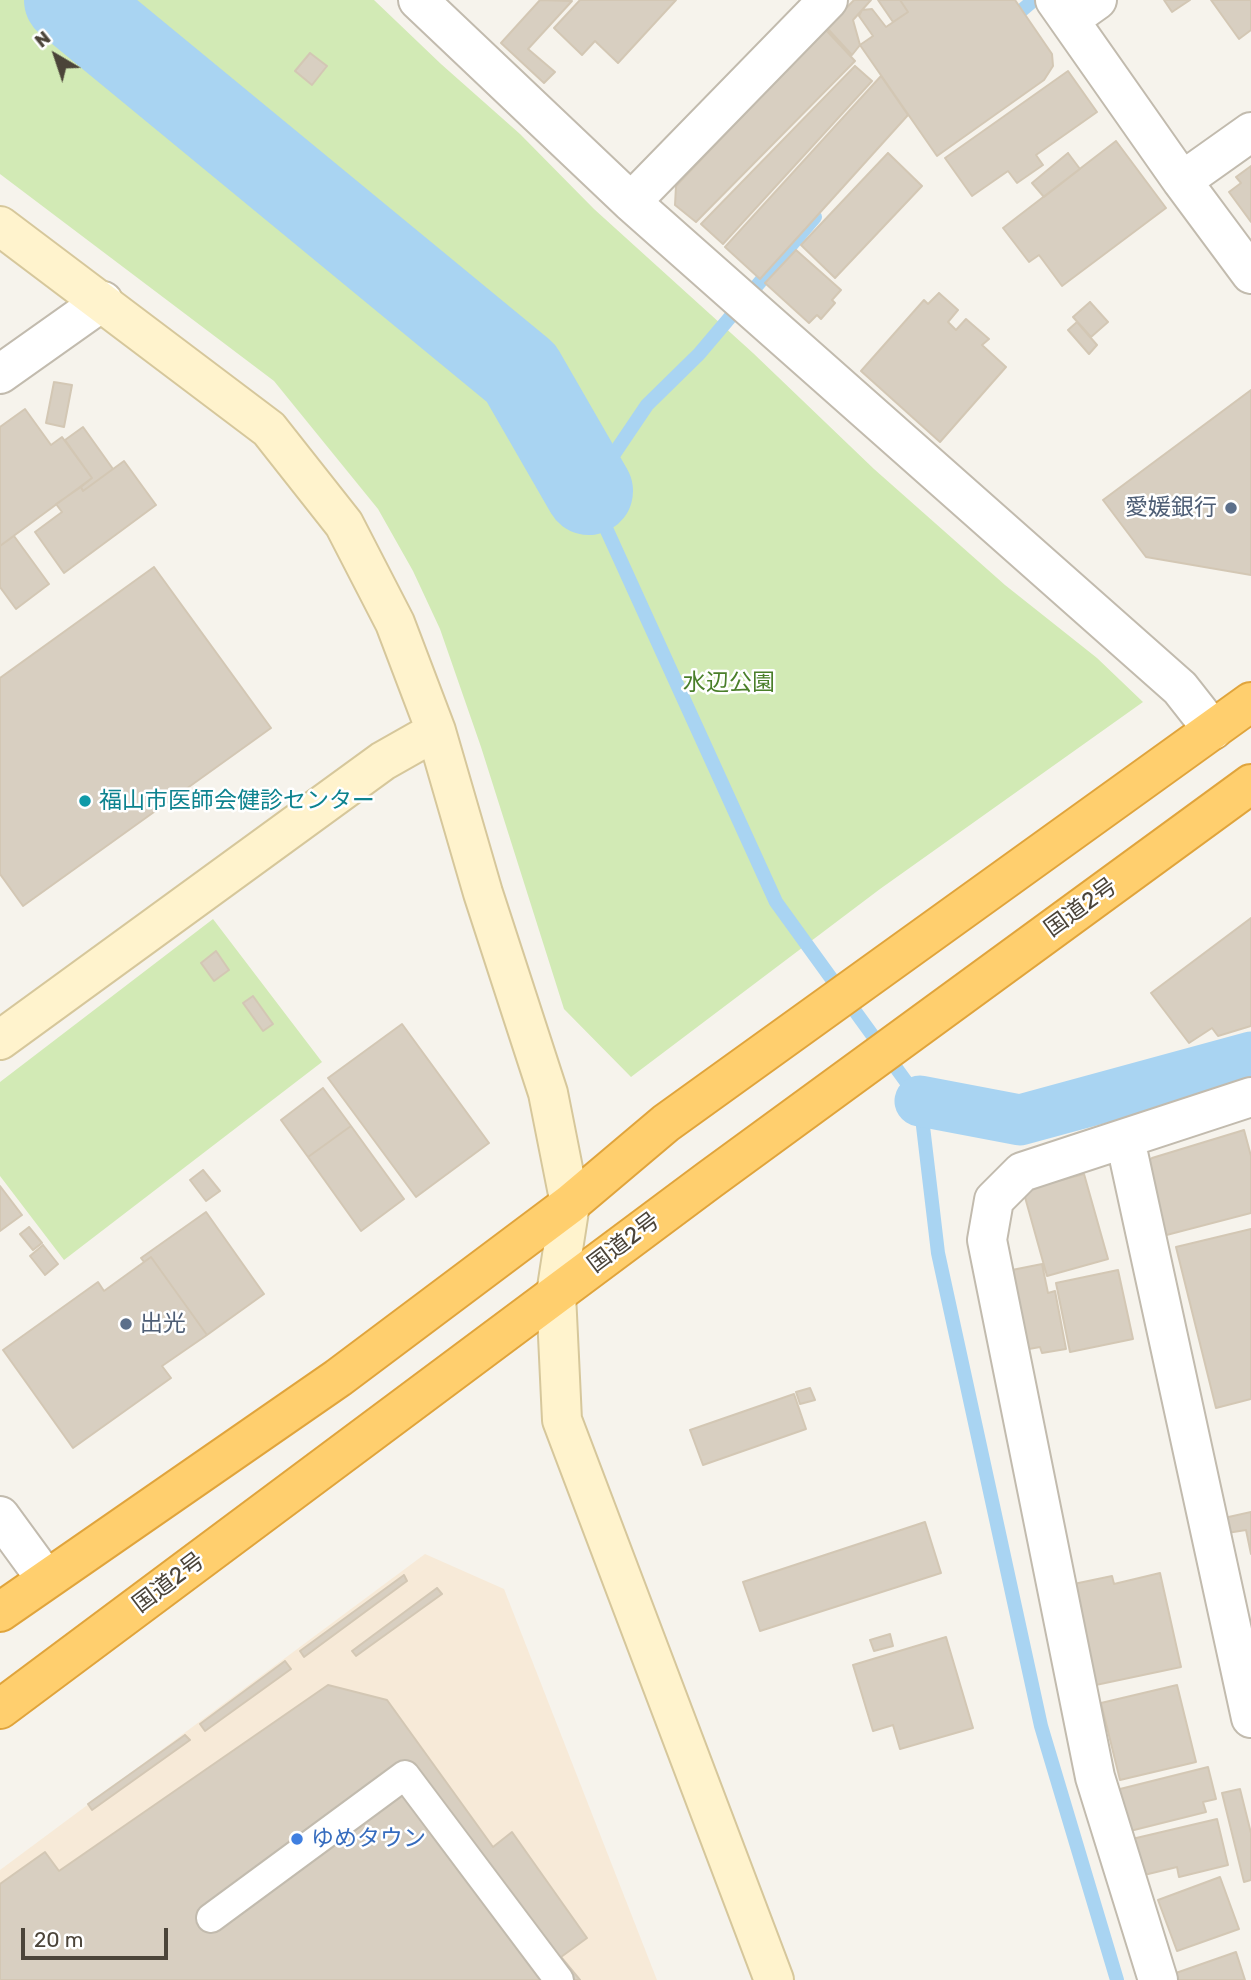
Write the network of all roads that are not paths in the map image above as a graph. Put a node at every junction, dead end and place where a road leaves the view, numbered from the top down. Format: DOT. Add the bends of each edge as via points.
graph roads {
  1 [pos="418,0"];
  2 [pos="828,0"];
  3 [pos="1074,7"];
  4 [pos="1251,132"];
  5 [pos="1182,181"];
  6 [pos="631,202"];
  7 [pos="0,226"];
  8 [pos="1251,274"];
  9 [pos="103,301"];
  10 [pos="0,374"];
  11 [pos="1251,702"];
  12 [pos="1213,730"];
  13 [pos="436,731"];
  14 [pos="1251,784"];
  15 [pos="0,1040"];
  16 [pos="1251,1097"];
  17 [pos="1125,1139"];
  18 [pos="570,1204"];
  19 [pos="556,1294"];
  20 [pos="0,1516"];
  21 [pos="46,1579"];
  22 [pos="0,1612"];
  23 [pos="0,1709"];
  24 [pos="1251,1718"];
  25 [pos="211,1918"];
  26 [pos="559,1980"];
  27 [pos="774,1980"];
  28 [pos="1158,1980"];
  1 -- 6 [label="street"];
  2 -- 6 [label="street"];
  3 -- 5 [label="street"];
  4 -- 5 [label="street"];
  5 -- 8 [label="street"];
  6 -- 12 [label="street" via="1181,688"];
  7 -- 9 [label="street"];
  9 -- 10 [label="street"];
  9 -- 13 [label="street" via="269,429 344,524 395,623"];
  11 -- 12 [label="highway"];
  12 -- 18 [label="highway" via="666,1123"];
  13 -- 15 [label="street" via="383,761"];
  13 -- 18 [label="street" via="548,1093"];
  14 -- 19 [label="highway, 国道2号"];
  16 -- 17 [label="street"];
  17 -- 24 [label="street"];
  17 -- 28 [label="street" via="1022,1172 994,1200 987,1240 1095,1777"];
  18 -- 19 [label="street"];
  18 -- 21 [label="highway" via="338,1378"];
  19 -- 23 [label="highway, 国道2号"];
  19 -- 27 [label="street" via="562,1420"];
  20 -- 21 [label="street"];
  21 -- 22 [label="highway"];
  25 -- 26 [label="lane" via="405,1775"];
}
